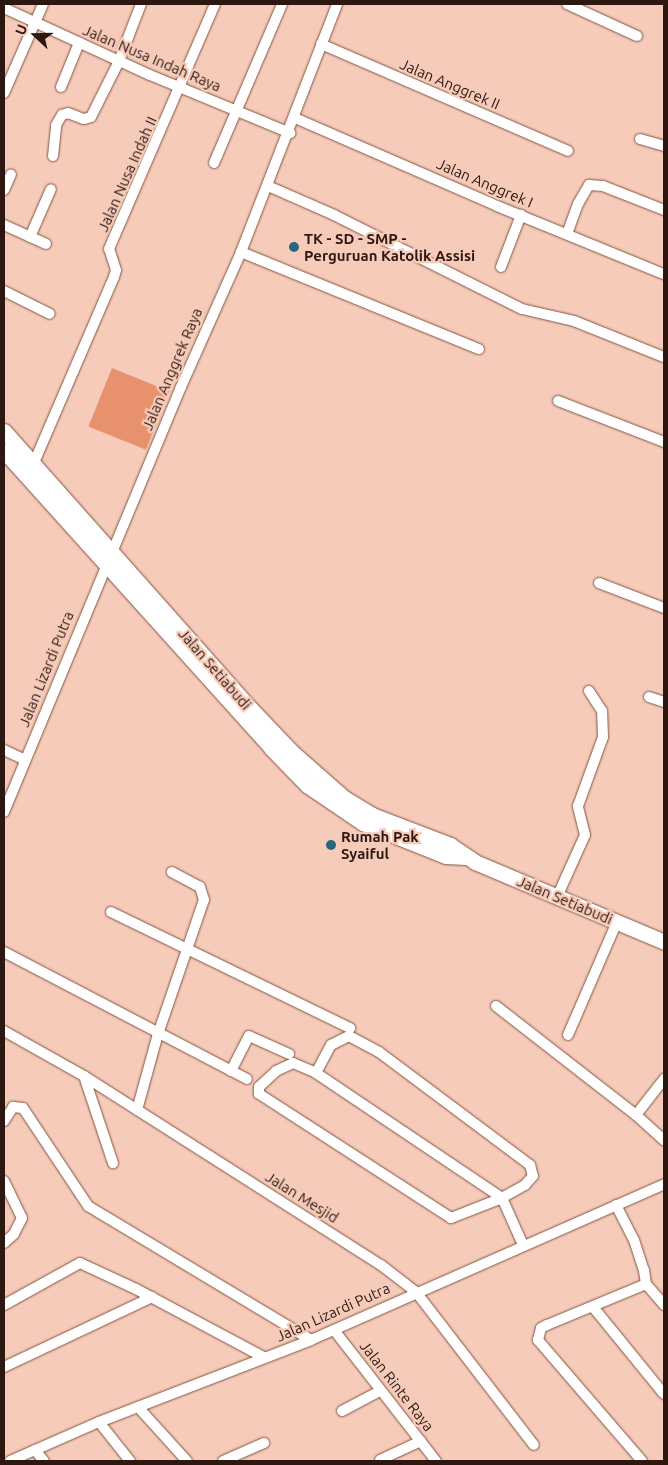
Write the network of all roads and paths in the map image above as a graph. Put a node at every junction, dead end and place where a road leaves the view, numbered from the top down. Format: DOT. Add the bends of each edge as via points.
graph roads {
  1 [pos="43,4"];
  2 [pos="141,4"];
  3 [pos="215,4"];
  4 [pos="282,4"];
  5 [pos="337,4"];
  6 [pos="567,4"];
  7 [pos="4,8"];
  8 [pos="35,21"];
  9 [pos="637,36"];
  10 [pos="79,43"];
  11 [pos="321,44"];
  12 [pos="119,61"];
  13 [pos="61,87"];
  14 [pos="181,88"];
  15 [pos="4,92"];
  16 [pos="236,110"];
  17 [pos="295,118"];
  18 [pos="290,133"];
  19 [pos="640,139"];
  20 [pos="664,146"];
  21 [pos="568,151"];
  22 [pos="53,156"];
  23 [pos="214,163"];
  24 [pos="11,174"];
  25 [pos="268,186"];
  26 [pos="51,189"];
  27 [pos="4,190"];
  28 [pos="664,210"];
  29 [pos="521,215"];
  30 [pos="4,225"];
  31 [pos="567,234"];
  32 [pos="30,238"];
  33 [pos="46,244"];
  34 [pos="241,252"];
  35 [pos="501,267"];
  36 [pos="664,274"];
  37 [pos="4,291"];
  38 [pos="50,314"];
  39 [pos="479,349"];
  40 [pos="664,357"];
  41 [pos="558,401"];
  42 [pos="4,431"];
  43 [pos="664,442"];
  44 [pos="4,452"];
  45 [pos="33,465"];
  46 [pos="108,559"];
  47 [pos="600,583"];
  48 [pos="664,608"];
  49 [pos="589,691"];
  50 [pos="649,697"];
  51 [pos="664,702"];
  52 [pos="4,750"];
  53 [pos="25,760"];
  54 [pos="4,812"];
  55 [pos="172,872"];
  56 [pos="558,897"];
  57 [pos="111,912"];
  58 [pos="617,922"];
  59 [pos="664,942"];
  60 [pos="186,950"];
  61 [pos="4,952"];
  62 [pos="496,1006"];
  63 [pos="350,1028"];
  64 [pos="4,1031"];
  65 [pos="158,1034"];
  66 [pos="568,1035"];
  67 [pos="289,1054"];
  68 [pos="231,1071"];
  69 [pos="316,1073"];
  70 [pos="84,1076"];
  71 [pos="247,1080"];
  72 [pos="664,1080"];
  73 [pos="137,1110"];
  74 [pos="636,1115"];
  75 [pos="4,1121"];
  76 [pos="664,1140"];
  77 [pos="113,1163"];
  78 [pos="4,1181"];
  79 [pos="664,1184"];
  80 [pos="502,1198"];
  81 [pos="616,1205"];
  82 [pos="4,1243"];
  83 [pos="523,1245"];
  84 [pos="646,1284"];
  85 [pos="416,1292"];
  86 [pos="152,1297"];
  87 [pos="664,1305"];
  88 [pos="4,1306"];
  89 [pos="593,1307"];
  90 [pos="334,1330"];
  91 [pos="311,1340"];
  92 [pos="264,1358"];
  93 [pos="4,1367"];
  94 [pos="380,1391"];
  95 [pos="664,1394"];
  96 [pos="138,1407"];
  97 [pos="342,1411"];
  98 [pos="99,1422"];
  99 [pos="421,1441"];
  100 [pos="264,1443"];
  101 [pos="534,1445"];
  102 [pos="35,1450"];
  103 [pos="380,1460"];
  104 [pos="10,1461"];
  105 [pos="44,1461"];
  106 [pos="130,1461"];
  107 [pos="187,1461"];
  108 [pos="224,1461"];
  109 [pos="436,1461"];
  110 [pos="642,1461"];
  1 -- 8 [label="street"];
  2 -- 12 [label="street"];
  3 -- 14 [label="street, Jalan Nusa Indah II"];
  4 -- 16 [label="street"];
  5 -- 11 [label="street, Jalan Anggrek Raya"];
  6 -- 9 [label="street"];
  7 -- 8 [label="street, Jalan Nusa Indah Raya"];
  8 -- 10 [label="street, Jalan Nusa Indah Raya"];
  8 -- 15 [label="street"];
  10 -- 12 [label="street, Jalan Nusa Indah Raya"];
  10 -- 13 [label="street"];
  11 -- 17 [label="street, Jalan Anggrek Raya"];
  11 -- 21 [label="street, Jalan Anggrek II"];
  12 -- 14 [label="street, Jalan Nusa Indah Raya"];
  12 -- 22 [label="street" via="91,117 84,119 68,113 60,117"];
  14 -- 16 [label="street, Jalan Nusa Indah Raya"];
  14 -- 45 [label="street, Jalan Nusa Indah II" via="109,249 116,270 114,277"];
  16 -- 18 [label="street, Jalan Nusa Indah Raya"];
  16 -- 23 [label="street"];
  17 -- 18 [label="street, Jalan Anggrek Raya"];
  17 -- 29 [label="street, Jalan Anggrek I"];
  18 -- 25 [label="street, Jalan Anggrek Raya"];
  19 -- 20 [label="street"];
  24 -- 27 [label="street"];
  25 -- 34 [label="street, Jalan Anggrek Raya"];
  25 -- 40 [label="street" via="334,215 522,309 574,321"];
  26 -- 32 [label="street"];
  28 -- 31 [label="street" via="611,189 589,185"];
  29 -- 31 [label="street, Jalan Anggrek I"];
  29 -- 35 [label="street"];
  30 -- 32 [label="street"];
  31 -- 36 [label="street, Jalan Anggrek I"];
  32 -- 33 [label="street"];
  34 -- 39 [label="street"];
  34 -- 46 [label="street, Jalan Anggrek Raya"];
  37 -- 38 [label="street"];
  41 -- 43 [label="street"];
  42 -- 45 [label="main road, Jalan Setiabudi"];
  44 -- 46 [label="main road, Jalan Setiabudi"];
  45 -- 46 [label="main road, Jalan Setiabudi"];
  46 -- 53 [label="street, Jalan Lizardi Putra"];
  46 -- 56 [label="main road, Jalan Setiabudi" via="249,707 328,784 372,815 450,846 465,857"];
  47 -- 48 [label="street"];
  49 -- 56 [label="street" via="602,712 603,737 578,806 585,835"];
  50 -- 51 [label="street"];
  52 -- 53 [label="street"];
  53 -- 54 [label="street, Jalan Lizardi Putra"];
  55 -- 60 [label="street" via="200,887 205,895"];
  56 -- 58 [label="main road, Jalan Setiabudi"];
  57 -- 60 [label="street"];
  58 -- 59 [label="main road, Jalan Setiabudi"];
  58 -- 66 [label="street"];
  60 -- 63 [label="street"];
  60 -- 65 [label="street"];
  61 -- 65 [label="street"];
  62 -- 74 [label="street"];
  64 -- 70 [label="street, Jalan Mesjid"];
  65 -- 68 [label="street"];
  65 -- 73 [label="street"];
  67 -- 68 [label="street" via="248,1036"];
  68 -- 71 [label="street"];
  69 -- 80 [label="street"];
  69 -- 80 [label="street" via="331,1045 349,1036 379,1052 530,1165 533,1171 530,1180"];
  69 -- 80 [label="street" via="293,1064 268,1077 258,1092 451,1218"];
  70 -- 73 [label="street, Jalan Mesjid"];
  70 -- 77 [label="street"];
  72 -- 74 [label="street"];
  73 -- 85 [label="street, Jalan Mesjid" via="381,1265"];
  74 -- 76 [label="street"];
  75 -- 91 [label="street" via="13,1107 23,1108 88,1206"];
  78 -- 82 [label="street" via="22,1218 14,1234"];
  79 -- 81 [label="street, Jalan Lizardi Putra"];
  80 -- 83 [label="street"];
  81 -- 83 [label="street, Jalan Lizardi Putra"];
  81 -- 84 [label="street" via="634,1240"];
  83 -- 85 [label="street, Jalan Lizardi Putra"];
  84 -- 87 [label="street"];
  84 -- 89 [label="street"];
  85 -- 90 [label="street, Jalan Lizardi Putra"];
  85 -- 101 [label="street, Jalan Mesjid"];
  86 -- 88 [label="street" via="80,1263"];
  86 -- 92 [label="street"];
  86 -- 93 [label="street"];
  89 -- 95 [label="street"];
  89 -- 110 [label="street" via="542,1328 538,1340"];
  90 -- 91 [label="street, Jalan Lizardi Putra"];
  90 -- 94 [label="street, Jalan Rinte Raya"];
  91 -- 92 [label="street, Jalan Lizardi Putra"];
  92 -- 96 [label="street, Jalan Lizardi Putra"];
  94 -- 97 [label="street"];
  94 -- 99 [label="street, Jalan Rinte Raya"];
  96 -- 98 [label="street, Jalan Lizardi Putra"];
  96 -- 107 [label="street"];
  98 -- 102 [label="street, Jalan Lizardi Putra"];
  98 -- 106 [label="street"];
  99 -- 103 [label="street"];
  99 -- 109 [label="street, Jalan Rinte Raya"];
  100 -- 108 [label="street"];
  102 -- 104 [label="street, Jalan Lizardi Putra"];
  102 -- 105 [label="street"];
}
